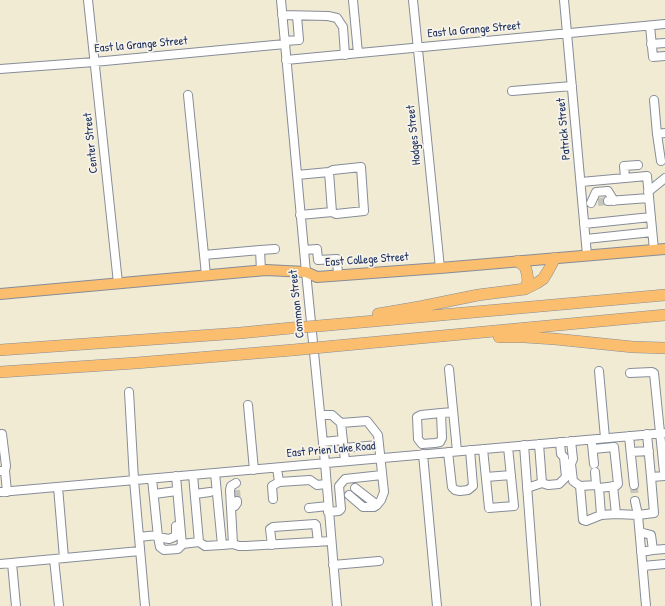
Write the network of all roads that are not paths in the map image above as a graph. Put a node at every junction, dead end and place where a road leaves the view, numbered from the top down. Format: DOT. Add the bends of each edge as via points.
graph roads {
  1 [pos="88,0"];
  2 [pos="281,0"];
  3 [pos="353,0"];
  4 [pos="413,0"];
  5 [pos="564,0"];
  6 [pos="282,16"];
  7 [pos="297,16"];
  8 [pos="665,24"];
  9 [pos="650,26"];
  10 [pos="567,34"];
  11 [pos="665,42"];
  12 [pos="285,43"];
  13 [pos="651,44"];
  14 [pos="418,48"];
  15 [pos="358,54"];
  16 [pos="345,55"];
  17 [pos="665,56"];
  18 [pos="286,60"];
  19 [pos="94,62"];
  20 [pos="0,69"];
  21 [pos="572,86"];
  22 [pos="512,91"];
  23 [pos="188,95"];
  24 [pos="654,100"];
  25 [pos="661,133"];
  26 [pos="661,161"];
  27 [pos="638,165"];
  28 [pos="329,172"];
  29 [pos="297,174"];
  30 [pos="625,178"];
  31 [pos="664,181"];
  32 [pos="581,182"];
  33 [pos="648,195"];
  34 [pos="590,203"];
  35 [pos="332,212"];
  36 [pos="300,215"];
  37 [pos="651,217"];
  38 [pos="584,224"];
  39 [pos="652,232"];
  40 [pos="586,239"];
  41 [pos="275,249"];
  42 [pos="665,249"];
  43 [pos="260,250"];
  44 [pos="304,250"];
  45 [pos="654,250"];
  46 [pos="204,255"];
  47 [pos="587,255"];
  48 [pos="555,258"];
  49 [pos="518,261"];
  50 [pos="440,268"];
  51 [pos="261,271"];
  52 [pos="306,272"];
  53 [pos="206,275"];
  54 [pos="338,275"];
  55 [pos="118,283"];
  56 [pos="525,289"];
  57 [pos="0,294"];
  58 [pos="665,295"];
  59 [pos="665,315"];
  60 [pos="335,325"];
  61 [pos="432,337"];
  62 [pos="665,348"];
  63 [pos="0,350"];
  64 [pos="449,369"];
  65 [pos="598,371"];
  66 [pos="0,372"];
  67 [pos="630,373"];
  68 [pos="129,392"];
  69 [pos="248,405"];
  70 [pos="453,412"];
  71 [pos="441,413"];
  72 [pos="320,415"];
  73 [pos="341,423"];
  74 [pos="663,433"];
  75 [pos="0,434"];
  76 [pos="647,434"];
  77 [pos="629,436"];
  78 [pos="609,438"];
  79 [pos="592,440"];
  80 [pos="571,441"];
  81 [pos="322,442"];
  82 [pos="560,442"];
  83 [pos="435,443"];
  84 [pos="343,444"];
  85 [pos="539,444"];
  86 [pos="379,445"];
  87 [pos="524,445"];
  88 [pos="508,447"];
  89 [pos="614,447"];
  90 [pos="484,449"];
  91 [pos="593,449"];
  92 [pos="470,450"];
  93 [pos="457,451"];
  94 [pos="649,451"];
  95 [pos="448,452"];
  96 [pos="631,452"];
  97 [pos="436,453"];
  98 [pos="423,454"];
  99 [pos="380,458"];
  100 [pos="345,461"];
  101 [pos="325,463"];
  102 [pos="277,468"];
  103 [pos="254,470"];
  104 [pos="2,471"];
  105 [pos="235,471"];
  106 [pos="215,473"];
  107 [pos="595,474"];
  108 [pos="193,475"];
  109 [pos="382,475"];
  110 [pos="665,475"];
  111 [pos="176,476"];
  112 [pos="651,477"];
  113 [pos="486,478"];
  114 [pos="152,479"];
  115 [pos="345,479"];
  116 [pos="134,480"];
  117 [pos="510,481"];
  118 [pos="279,482"];
  119 [pos="542,483"];
  120 [pos="326,484"];
  121 [pos="634,485"];
  122 [pos="339,486"];
  123 [pos="580,486"];
  124 [pos="613,486"];
  125 [pos="58,487"];
  126 [pos="234,488"];
  127 [pos="527,488"];
  128 [pos="351,491"];
  129 [pos="3,492"];
  130 [pos="177,493"];
  131 [pos="214,493"];
  132 [pos="154,494"];
  133 [pos="195,494"];
  134 [pos="488,498"];
  135 [pos="528,498"];
  136 [pos="273,499"];
  137 [pos="513,500"];
  138 [pos="237,501"];
  139 [pos="635,501"];
  140 [pos="231,508"];
  141 [pos="309,508"];
  142 [pos="328,509"];
  143 [pos="616,514"];
  144 [pos="602,515"];
  145 [pos="638,515"];
  146 [pos="640,532"];
  147 [pos="157,536"];
  148 [pos="139,537"];
  149 [pos="331,541"];
  150 [pos="199,542"];
  151 [pos="318,542"];
  152 [pos="182,544"];
  153 [pos="234,544"];
  154 [pos="222,545"];
  155 [pos="272,545"];
  156 [pos="665,549"];
  157 [pos="653,550"];
  158 [pos="140,551"];
  159 [pos="641,552"];
  160 [pos="64,558"];
  161 [pos="54,559"];
  162 [pos="379,561"];
  163 [pos="12,563"];
  164 [pos="0,564"];
  165 [pos="665,564"];
  166 [pos="333,565"];
  167 [pos="643,566"];
  168 [pos="16,606"];
  169 [pos="59,606"];
  170 [pos="145,606"];
  171 [pos="336,606"];
  172 [pos="437,606"];
  173 [pos="536,606"];
  174 [pos="646,606"];
  1 -- 19 [label="street, Center Street"];
  2 -- 6 [label="street, Common Street"];
  3 -- 15 [label="street"];
  4 -- 14 [label="street, Hodges Street"];
  5 -- 10 [label="street, Patrick Street"];
  6 -- 7 [label="street"];
  6 -- 12 [label="street, Common Street"];
  7 -- 12 [label="street, East la Grange Street" via="299,40"];
  7 -- 16 [label="street" via="337,18 343,27"];
  8 -- 9 [label="street, East la Grange Street"];
  9 -- 10 [label="street, East la Grange Street"];
  9 -- 13 [label="street"];
  10 -- 14 [label="street, East la Grange Street"];
  10 -- 21 [label="street, Patrick Street"];
  11 -- 13 [label="street"];
  12 -- 18 [label="street, Common Street"];
  12 -- 19 [label="street, East la Grange Street"];
  13 -- 17 [label="street" via="653,57"];
  14 -- 15 [label="street, East la Grange Street"];
  14 -- 50 [label="street, Hodges Street"];
  15 -- 16 [label="street, East la Grange Street"];
  16 -- 18 [label="street, East la Grange Street"];
  18 -- 29 [label="street, Common Street"];
  19 -- 20 [label="street, East la Grange Street"];
  19 -- 55 [label="street, Center Street"];
  21 -- 22 [label="street"];
  21 -- 32 [label="street, Patrick Street"];
  23 -- 46 [label="street"];
  24 -- 25 [label="street"];
  25 -- 26 [label="street"];
  27 -- 30 [label="street" via="624,166"];
  28 -- 29 [label="street"];
  28 -- 35 [label="street"];
  28 -- 35 [label="street" via="361,167 364,211 336,214"];
  29 -- 36 [label="street, Common Street"];
  30 -- 32 [label="street"];
  30 -- 33 [label="street" via="647,176"];
  31 -- 33 [label="street"];
  32 -- 34 [label="street, Patrick Street"];
  33 -- 34 [label="street" via="611,201 608,191 596,192"];
  33 -- 37 [label="street"];
  34 -- 38 [label="street, Patrick Street"];
  35 -- 36 [label="street"];
  36 -- 44 [label="street, Common Street"];
  37 -- 38 [label="street"];
  37 -- 39 [label="street"];
  38 -- 40 [label="street, Patrick Street"];
  39 -- 40 [label="street"];
  39 -- 45 [label="street"];
  40 -- 47 [label="street, Patrick Street"];
  41 -- 43 [label="street"];
  42 -- 45 [label="main road, East College Street"];
  43 -- 46 [label="street"];
  43 -- 51 [label="street"];
  44 -- 52 [label="street, Common Street"];
  44 -- 54 [label="street" via="317,249 318,260 337,259"];
  45 -- 47 [label="main road, East College Street"];
  46 -- 53 [label="street"];
  47 -- 48 [label="main road, East College Street"];
  48 -- 49 [label="main road, East College Street"];
  48 -- 56 [label="highway" via="543,279"];
  49 -- 50 [label="main road, East College Street"];
  49 -- 56 [label="highway" via="527,274"];
  50 -- 54 [label="main road, East College Street"];
  51 -- 52 [label="main road, East College Street"];
  51 -- 53 [label="main road, East College Street"];
  52 -- 54 [label="main road, East College Street" via="317,277"];
  52 -- 72 [label="street, Common Street"];
  53 -- 55 [label="main road, East College Street"];
  55 -- 57 [label="main road, East College Street"];
  56 -- 60 [label="highway" via="478,295 356,318"];
  58 -- 60 [label="highway"];
  59 -- 61 [label="highway"];
  60 -- 63 [label="highway, bridge"];
  61 -- 62 [label="highway" via="524,337"];
  61 -- 66 [label="highway, bridge" via="144,363"];
  64 -- 70 [label="street"];
  65 -- 78 [label="street"];
  67 -- 74 [label="street" via="654,373"];
  68 -- 116 [label="street"];
  69 -- 103 [label="street"];
  70 -- 71 [label="street"];
  70 -- 93 [label="street"];
  71 -- 83 [label="street" via="442,438 440,442"];
  71 -- 83 [label="street" via="417,417 418,439 422,444"];
  72 -- 73 [label="street" via="332,415"];
  72 -- 81 [label="street, Common Street"];
  73 -- 84 [label="street"];
  73 -- 86 [label="street" via="367,421 378,435"];
  74 -- 76 [label="street, East Prien Lake Road"];
  74 -- 110 [label="street"];
  75 -- 104 [label="street" via="6,466"];
  76 -- 77 [label="street, East Prien Lake Road"];
  76 -- 94 [label="street"];
  77 -- 78 [label="street, East Prien Lake Road"];
  77 -- 96 [label="street"];
  78 -- 79 [label="street, East Prien Lake Road"];
  78 -- 89 [label="street"];
  79 -- 80 [label="street, East Prien Lake Road"];
  79 -- 91 [label="street"];
  80 -- 82 [label="street, East Prien Lake Road"];
  80 -- 123 [label="street" via="573,481"];
  81 -- 84 [label="street"];
  81 -- 101 [label="street, Common Street"];
  82 -- 85 [label="street, East Prien Lake Road"];
  82 -- 119 [label="street" via="566,477 559,484"];
  83 -- 97 [label="street"];
  84 -- 86 [label="street"];
  84 -- 100 [label="street"];
  85 -- 87 [label="street, East Prien Lake Road"];
  85 -- 119 [label="street"];
  86 -- 99 [label="street"];
  87 -- 88 [label="street, East Prien Lake Road"];
  87 -- 127 [label="street"];
  88 -- 90 [label="street, East Prien Lake Road"];
  88 -- 117 [label="street"];
  89 -- 91 [label="street"];
  89 -- 124 [label="street" via="618,484"];
  90 -- 92 [label="street, East Prien Lake Road"];
  90 -- 113 [label="street"];
  91 -- 107 [label="street"];
  92 -- 93 [label="street, East Prien Lake Road"];
  92 -- 95 [label="street" via="472,486 468,490 460,491 452,487"];
  93 -- 95 [label="street, East Prien Lake Road"];
  94 -- 96 [label="street"];
  94 -- 112 [label="street"];
  95 -- 97 [label="street, East Prien Lake Road"];
  96 -- 121 [label="street"];
  97 -- 98 [label="street, East Prien Lake Road"];
  98 -- 99 [label="street, East Prien Lake Road"];
  98 -- 172 [label="street"];
  99 -- 100 [label="street, East Prien Lake Road"];
  99 -- 109 [label="street"];
  100 -- 101 [label="street, East Prien Lake Road"];
  101 -- 102 [label="street, East Prien Lake Road"];
  101 -- 120 [label="street, Common Street"];
  102 -- 103 [label="street, East Prien Lake Road"];
  102 -- 118 [label="street"];
  103 -- 105 [label="street, East Prien Lake Road"];
  104 -- 129 [label="street"];
  105 -- 106 [label="street, East Prien Lake Road"];
  105 -- 126 [label="street"];
  106 -- 108 [label="street, East Prien Lake Road"];
  106 -- 131 [label="street"];
  107 -- 123 [label="street"];
  107 -- 124 [label="street"];
  107 -- 144 [label="street"];
  108 -- 111 [label="street, East Prien Lake Road"];
  108 -- 133 [label="street"];
  109 -- 115 [label="street"];
  109 -- 128 [label="street" via="384,492 374,507 363,507"];
  110 -- 112 [label="street"];
  111 -- 114 [label="street, East Prien Lake Road"];
  111 -- 130 [label="street"];
  112 -- 145 [label="street" via="654,513"];
  113 -- 117 [label="street"];
  113 -- 134 [label="street"];
  114 -- 116 [label="street, East Prien Lake Road"];
  114 -- 132 [label="street"];
  115 -- 122 [label="street"];
  115 -- 128 [label="street"];
  116 -- 125 [label="street, East Prien Lake Road"];
  116 -- 148 [label="street"];
  117 -- 134 [label="street" via="508,502 495,504"];
  117 -- 137 [label="street"];
  118 -- 120 [label="street" via="310,480 317,485"];
  118 -- 136 [label="street" via="272,486"];
  119 -- 127 [label="street"];
  120 -- 142 [label="street, Common Street"];
  122 -- 128 [label="street"];
  122 -- 142 [label="street" via="341,509"];
  123 -- 144 [label="street" via="583,520"];
  124 -- 143 [label="street"];
  125 -- 129 [label="street, East Prien Lake Road"];
  125 -- 160 [label="street"];
  126 -- 131 [label="street"];
  126 -- 140 [label="street"];
  127 -- 135 [label="street"];
  130 -- 132 [label="street"];
  130 -- 147 [label="street" via="174,500 176,535 169,539"];
  130 -- 152 [label="street"];
  131 -- 133 [label="street"];
  131 -- 154 [label="street"];
  132 -- 147 [label="street"];
  133 -- 150 [label="street"];
  134 -- 137 [label="street" via="489,508 514,506"];
  135 -- 137 [label="street"];
  135 -- 173 [label="street"];
  138 -- 140 [label="street"];
  139 -- 145 [label="street"];
  140 -- 153 [label="street"];
  141 -- 142 [label="street"];
  142 -- 149 [label="street, Common Street"];
  143 -- 144 [label="street"];
  143 -- 145 [label="street"];
  145 -- 146 [label="street"];
  146 -- 157 [label="street" via="651,535"];
  146 -- 159 [label="street"];
  147 -- 148 [label="street"];
  147 -- 152 [label="street" via="160,547 164,550 178,548"];
  148 -- 158 [label="street"];
  149 -- 151 [label="street"];
  149 -- 166 [label="street, Common Street"];
  150 -- 152 [label="street"];
  150 -- 154 [label="street" via="205,546"];
  151 -- 155 [label="street"];
  151 -- 155 [label="street" via="315,524 273,527 270,529"];
  153 -- 154 [label="street"];
  153 -- 155 [label="street"];
  156 -- 157 [label="street"];
  157 -- 159 [label="street"];
  158 -- 160 [label="street"];
  158 -- 170 [label="street"];
  159 -- 167 [label="street"];
  160 -- 161 [label="street"];
  161 -- 163 [label="street"];
  161 -- 169 [label="street"];
  162 -- 166 [label="street"];
  163 -- 164 [label="street"];
  163 -- 168 [label="street"];
  165 -- 167 [label="street"];
  166 -- 171 [label="street, Common Street"];
  167 -- 174 [label="street"];
}
